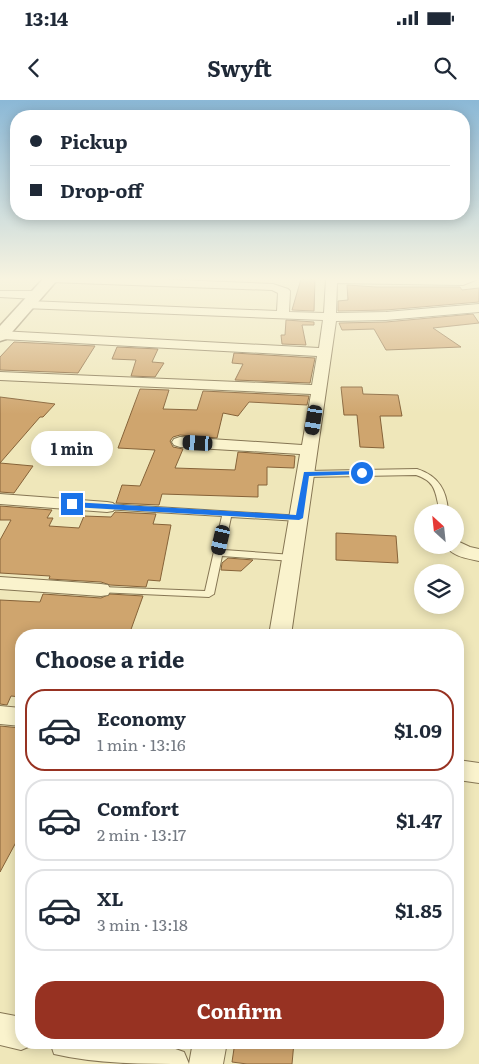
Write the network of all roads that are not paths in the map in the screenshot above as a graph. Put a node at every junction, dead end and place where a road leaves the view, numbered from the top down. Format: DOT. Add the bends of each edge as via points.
graph roads {
  1 [pos="10,324"];
  2 [pos="329,324"];
  3 [pos="1,334"];
  4 [pos="325,352"];
  5 [pos="0,376"];
  6 [pos="319,390"];
  7 [pos="180,442"];
  8 [pos="310,450"];
  9 [pos="306,474"];
  10 [pos="0,499"];
  11 [pos="442,504"];
  12 [pos="108,507"];
  13 [pos="227,514"];
  14 [pos="299,518"];
  15 [pos="464,552"];
  16 [pos="218,553"];
  17 [pos="479,555"];
  18 [pos="293,558"];
  19 [pos="0,583"];
  20 [pos="101,590"];
  21 [pos="281,629"];
  22 [pos="0,714"];
  23 [pos="15,716"];
  24 [pos="464,771"];
  25 [pos="479,773"];
  26 [pos="0,1029"];
  27 [pos="15,1032"];
  28 [pos="100,1049"];
  29 [pos="209,1049"];
  30 [pos="172,1064"];
  31 [pos="206,1064"];
  1 -- 3 [label="street"];
  2 -- 4 [label="street"];
  3 -- 4 [label="street"];
  4 -- 6 [label="street"];
  5 -- 6 [label="street"];
  6 -- 8 [label="street"];
  7 -- 8 [label="street"];
  8 -- 9 [label="street"];
  9 -- 11 [label="lane" via="417,472 429,476 438,485"];
  9 -- 14 [label="street"];
  10 -- 12 [label="street"];
  12 -- 13 [label="lane"];
  13 -- 14 [label="lane"];
  13 -- 16 [label="lane"];
  14 -- 18 [label="street"];
  15 -- 17 [label="street"];
  16 -- 18 [label="lane"];
  16 -- 20 [label="lane" via="209,594"];
  18 -- 21 [label="street"];
  19 -- 20 [label="street"];
  22 -- 23 [label="street"];
  24 -- 25 [label="street"];
  26 -- 27 [label="street"];
  28 -- 30 [label="street"];
  29 -- 31 [label="street"];
}
